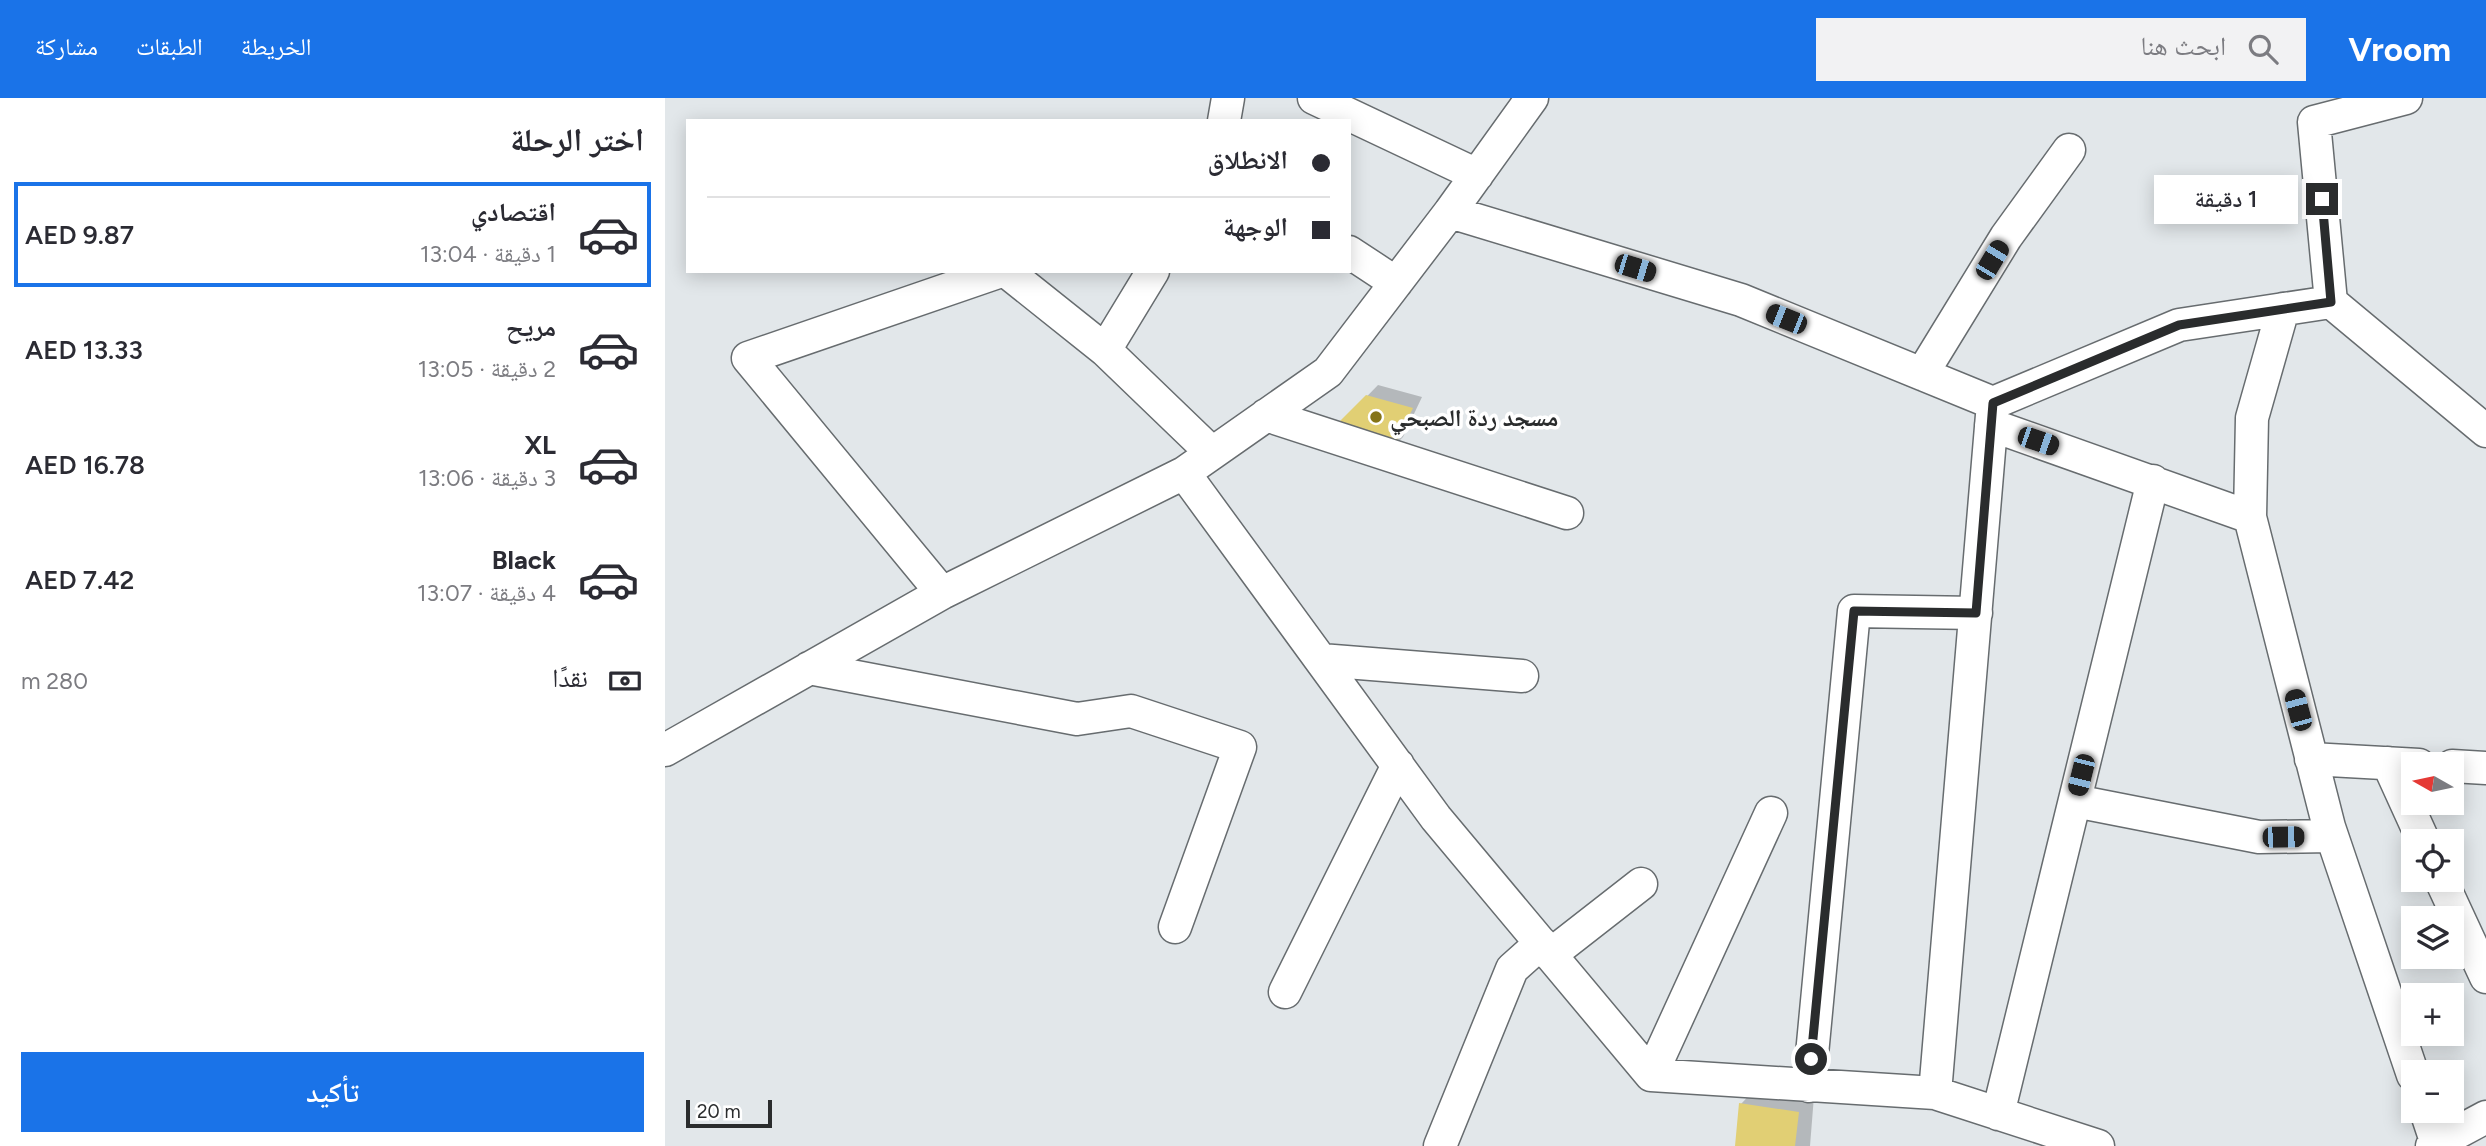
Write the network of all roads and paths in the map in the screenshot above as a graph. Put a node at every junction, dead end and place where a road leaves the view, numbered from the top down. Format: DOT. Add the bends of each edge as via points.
graph roads {
  1 [pos="1228,98"];
  2 [pos="1532,98"];
  3 [pos="2406,98"];
  4 [pos="1328,101"];
  5 [pos="1224,119"];
  6 [pos="2069,150"];
  7 [pos="1477,175"];
  8 [pos="1450,212"];
  9 [pos="1351,253"];
  10 [pos="995,273"];
  11 [pos="1009,273"];
  12 [pos="1152,273"];
  13 [pos="1396,283"];
  14 [pos="2331,302"];
  15 [pos="2283,309"];
  16 [pos="1105,350"];
  17 [pos="1922,374"];
  18 [pos="1992,414"];
  19 [pos="1266,415"];
  20 [pos="2486,431"];
  21 [pos="1212,453"];
  22 [pos="1184,473"];
  23 [pos="2153,481"];
  24 [pos="1567,513"];
  25 [pos="2250,517"];
  26 [pos="942,593"];
  27 [pos="1976,613"];
  28 [pos="1321,660"];
  29 [pos="809,668"];
  30 [pos="1522,676"];
  31 [pos="665,750"];
  32 [pos="2311,759"];
  33 [pos="2388,763"];
  34 [pos="2401,764"];
  35 [pos="1398,765"];
  36 [pos="2464,767"];
  37 [pos="2486,768"];
  38 [pos="2074,801"];
  39 [pos="1771,813"];
  40 [pos="2418,829"];
  41 [pos="2332,836"];
  42 [pos="1641,884"];
  43 [pos="2447,892"];
  44 [pos="1175,927"];
  45 [pos="1545,949"];
  46 [pos="2486,977"];
  47 [pos="1285,992"];
  48 [pos="2408,1060"];
  49 [pos="1651,1075"];
  50 [pos="1809,1086"];
  51 [pos="1935,1093"];
  52 [pos="1998,1114"];
  53 [pos="2486,1117"];
  54 [pos="2429,1123"];
  55 [pos="2435,1145"];
  56 [pos="1440,1146"];
  57 [pos="2098,1146"];
  1 -- 5 [label="street"];
  2 -- 7 [label="street"];
  3 -- 14 [label="street" via="2314,122"];
  4 -- 7 [label="street"];
  6 -- 17 [label="street" via="2006,237"];
  7 -- 8 [label="street"];
  8 -- 13 [label="street"];
  8 -- 17 [label="street" via="1741,300"];
  9 -- 13 [label="street"];
  10 -- 26 [label="street" via="748,358"];
  11 -- 16 [label="street"];
  12 -- 16 [label="street"];
  13 -- 19 [label="street" via="1328,372"];
  14 -- 15 [label="street"];
  14 -- 20 [label="street"];
  15 -- 18 [label="street" via="2179,325"];
  15 -- 25 [label="street" via="2252,418"];
  16 -- 21 [label="street"];
  17 -- 18 [label="street"];
  18 -- 23 [label="street"];
  18 -- 27 [label="street"];
  19 -- 21 [label="street"];
  19 -- 24 [label="street"];
  21 -- 22 [label="street"];
  22 -- 26 [label="street"];
  22 -- 28 [label="street"];
  23 -- 25 [label="street"];
  23 -- 38 [label="street"];
  25 -- 32 [label="street"];
  26 -- 29 [label="street"];
  27 -- 50 [label="street" via="1854,611"];
  27 -- 51 [label="street"];
  28 -- 30 [label="street"];
  28 -- 35 [label="street"];
  29 -- 31 [label="street"];
  29 -- 44 [label="street" via="1077,719 1131,711 1240,747"];
  32 -- 33 [label="street"];
  32 -- 41 [label="street"];
  33 -- 34 [label="street"];
  33 -- 40 [label="street"];
  35 -- 45 [label="street"];
  35 -- 47 [label="street"];
  36 -- 37 [label="street"];
  38 -- 41 [label="street" via="2259,837"];
  38 -- 52 [label="street"];
  39 -- 49 [label="street"];
  41 -- 48 [label="street"];
  42 -- 45 [label="street"];
  43 -- 46 [label="street"];
  45 -- 49 [label="street"];
  45 -- 56 [label="street" via="1513,969"];
  49 -- 50 [label="street"];
  50 -- 51 [label="street"];
  51 -- 52 [label="street"];
  52 -- 57 [label="street"];
  53 -- 55 [label="street"];
  54 -- 55 [label="street"];
}
